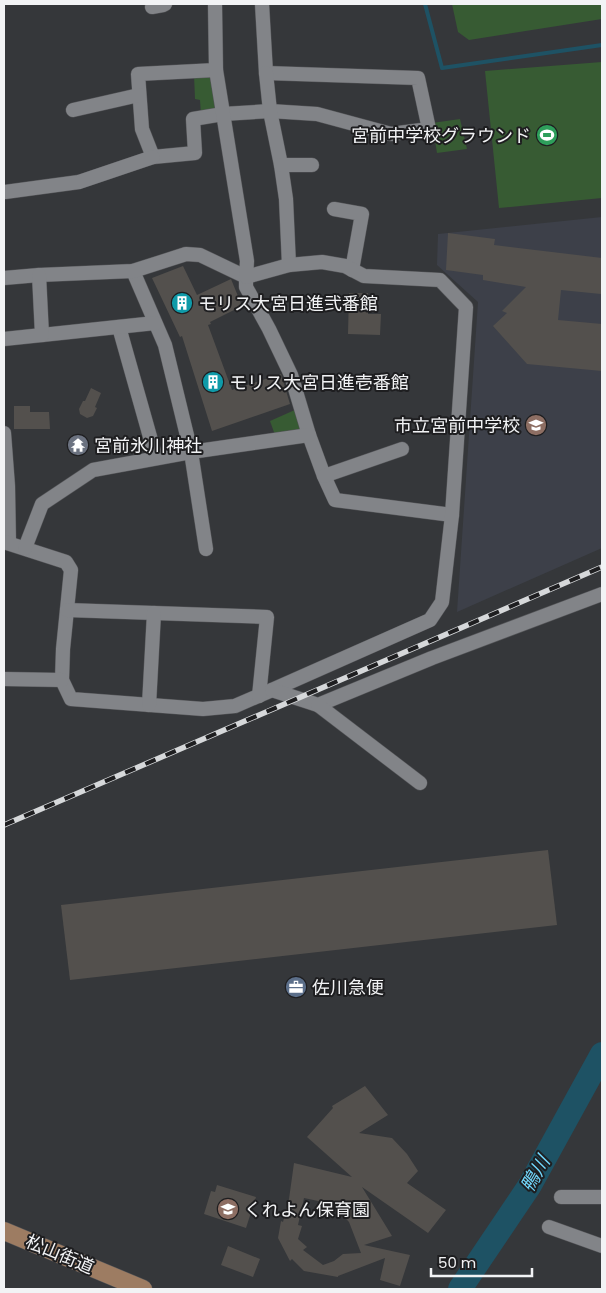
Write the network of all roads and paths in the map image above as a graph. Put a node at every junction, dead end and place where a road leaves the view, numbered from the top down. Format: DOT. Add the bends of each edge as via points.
graph roads {
  1 [pos="215,4"];
  2 [pos="262,4"];
  3 [pos="216,70"];
  4 [pos="266,73"];
  5 [pos="139,95"];
  6 [pos="73,110"];
  7 [pos="270,111"];
  8 [pos="223,114"];
  9 [pos="153,157"];
  10 [pos="281,165"];
  11 [pos="312,165"];
  12 [pos="5,192"];
  13 [pos="334,209"];
  14 [pos="289,265"];
  15 [pos="352,270"];
  16 [pos="133,271"];
  17 [pos="39,275"];
  18 [pos="246,277"];
  19 [pos="4,278"];
  20 [pos="155,323"];
  21 [pos="119,327"];
  22 [pos="42,335"];
  23 [pos="4,339"];
  24 [pos="4,433"];
  25 [pos="309,435"];
  26 [pos="402,449"];
  27 [pos="192,452"];
  28 [pos="156,458"];
  29 [pos="324,476"];
  30 [pos="452,515"];
  31 [pos="6,542"];
  32 [pos="25,548"];
  33 [pos="206,549"];
  34 [pos="602,594"];
  35 [pos="67,610"];
  36 [pos="154,613"];
  37 [pos="4,679"];
  38 [pos="62,680"];
  39 [pos="266,693"];
  40 [pos="149,705"];
  41 [pos="318,705"];
  42 [pos="420,783"];
  43 [pos="561,1196"];
  44 [pos="602,1197"];
  45 [pos="549,1227"];
  46 [pos="4,1231"];
  47 [pos="602,1246"];
  48 [pos="143,1289"];
  1 -- 3 [label="street"];
  2 -- 4 [label="street"];
  3 -- 5 [label="street" via="138,74"];
  3 -- 8 [label="street"];
  4 -- 7 [label="street"];
  4 -- 7 [label="street" via="418,78 429,129 391,134 317,114"];
  5 -- 6 [label="street"];
  5 -- 9 [label="street" via="142,129"];
  7 -- 8 [label="street"];
  7 -- 10 [label="street"];
  8 -- 9 [label="street" via="193,119 195,153"];
  8 -- 18 [label="street"];
  9 -- 12 [label="street" via="79,182"];
  10 -- 11 [label="street"];
  10 -- 14 [label="street"];
  13 -- 15 [label="street" via="362,214"];
  14 -- 15 [label="street" via="322,262"];
  14 -- 18 [label="street"];
  15 -- 30 [label="street" via="364,276 440,280 466,307"];
  16 -- 17 [label="street"];
  16 -- 18 [label="street" via="186,254 200,255"];
  16 -- 20 [label="street"];
  17 -- 19 [label="street"];
  17 -- 22 [label="street"];
  18 -- 25 [label="street" via="246,287 291,375"];
  20 -- 21 [label="street"];
  20 -- 27 [label="street" via="164,345"];
  21 -- 22 [label="street"];
  21 -- 28 [label="street"];
  22 -- 23 [label="street"];
  24 -- 31 [label="street" via="8,486"];
  25 -- 27 [label="street"];
  25 -- 29 [label="street"];
  26 -- 29 [label="street"];
  27 -- 28 [label="street"];
  27 -- 33 [label="street"];
  28 -- 32 [label="street" via="94,470 42,504"];
  29 -- 30 [label="street" via="335,500"];
  30 -- 39 [label="street" via="442,602 430,620"];
  31 -- 32 [label="street"];
  32 -- 35 [label="street" via="66,562 71,570"];
  34 -- 41 [label="street"];
  35 -- 36 [label="street"];
  35 -- 38 [label="street"];
  36 -- 39 [label="street" via="267,617"];
  36 -- 40 [label="street"];
  37 -- 38 [label="street"];
  38 -- 40 [label="street" via="71,699"];
  39 -- 40 [label="street" via="235,706 204,709"];
  39 -- 41 [label="street"];
  41 -- 42 [label="street"];
  43 -- 44 [label="street"];
  45 -- 47 [label="street"];
  46 -- 48 [label="main road, 松山街道"];
}
